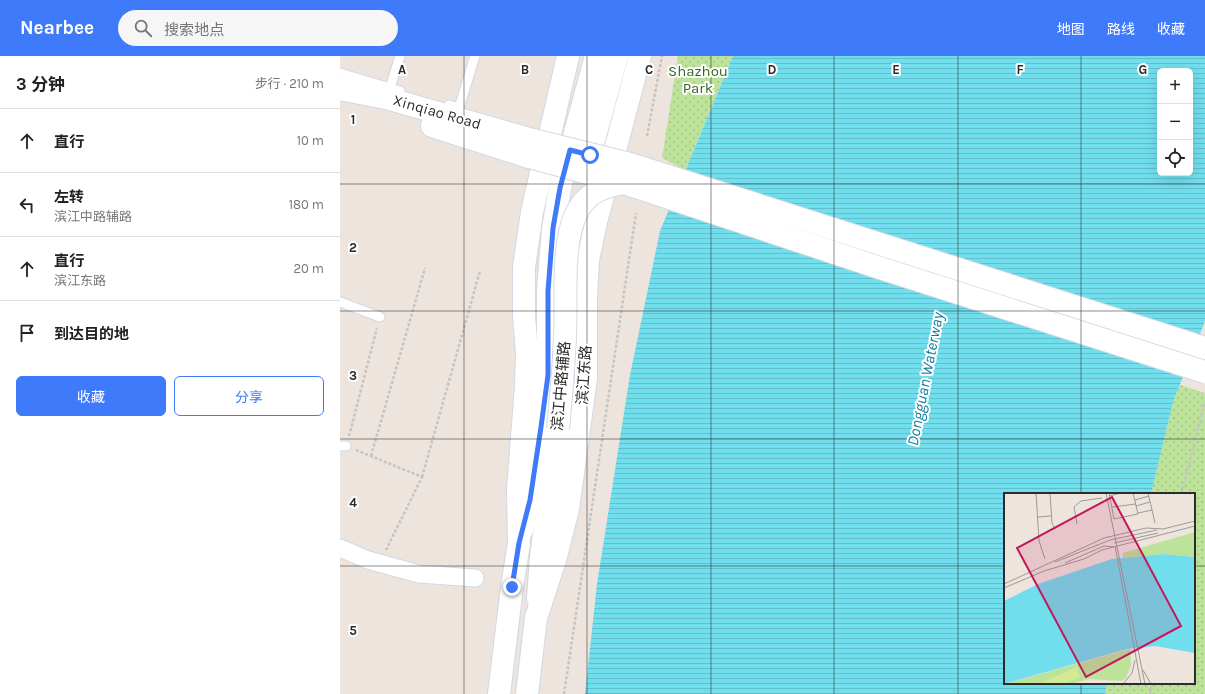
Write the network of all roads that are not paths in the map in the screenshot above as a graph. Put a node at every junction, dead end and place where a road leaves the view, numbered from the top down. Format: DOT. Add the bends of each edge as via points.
graph roads {
  1 [pos="400,56"];
  2 [pos="475,56"];
  3 [pos="568,56"];
  4 [pos="596,56"];
  5 [pos="617,56"];
  6 [pos="640,56"];
  7 [pos="340,73"];
  8 [pos="390,88"];
  9 [pos="340,89"];
  10 [pos="410,94"];
  11 [pos="438,102"];
  12 [pos="340,103"];
  13 [pos="531,148"];
  14 [pos="578,161"];
  15 [pos="624,183"];
  16 [pos="340,302"];
  17 [pos="380,317"];
  18 [pos="1205,348"];
  19 [pos="1205,372"];
  20 [pos="550,428"];
  21 [pos="519,543"];
  22 [pos="340,548"];
  23 [pos="475,578"];
  24 [pos="536,618"];
  25 [pos="499,694"];
  26 [pos="527,694"];
  1 -- 8 [label="lane"];
  2 -- 11 [label="lane" via="459,108"];
  3 -- 21 [label="main road" via="532,212 524,267 527,354 518,489"];
  4 -- 14 [label="main road, 滨江中路辅路"];
  5 -- 14 [label="main road, 滨江中路辅路"];
  6 -- 24 [label="main road, 滨江东路" via="588,260 586,378 568,508 555,560"];
  7 -- 8 [label="lane"];
  8 -- 10 [label="lane"];
  9 -- 13 [label="main road, Xinqiao Road" via="386,98"];
  12 -- 13 [label="main road, Xinqiao Road" via="382,110"];
  13 -- 14 [label="main road, bridge"];
  14 -- 15 [label="main road, bridge"];
  14 -- 18 [label="main road, bridge" via="630,164"];
  14 -- 20 [label="main road, 滨江中路辅路" via="560,188 553,228 548,291"];
  15 -- 19 [label="main road, bridge"];
  15 -- 20 [label="main road, 滨江中路辅路, bridge" via="608,185 584,202 570,233 566,266 564,378"];
  16 -- 17 [label="lane"];
  20 -- 21 [label="main road, 滨江中路辅路"];
  20 -- 24 [label="main road, 滨江中路辅路"];
  21 -- 25 [label="main road"];
  22 -- 23 [label="street" via="368,560 420,574"];
  24 -- 26 [label="main road, 滨江东路"];
}
